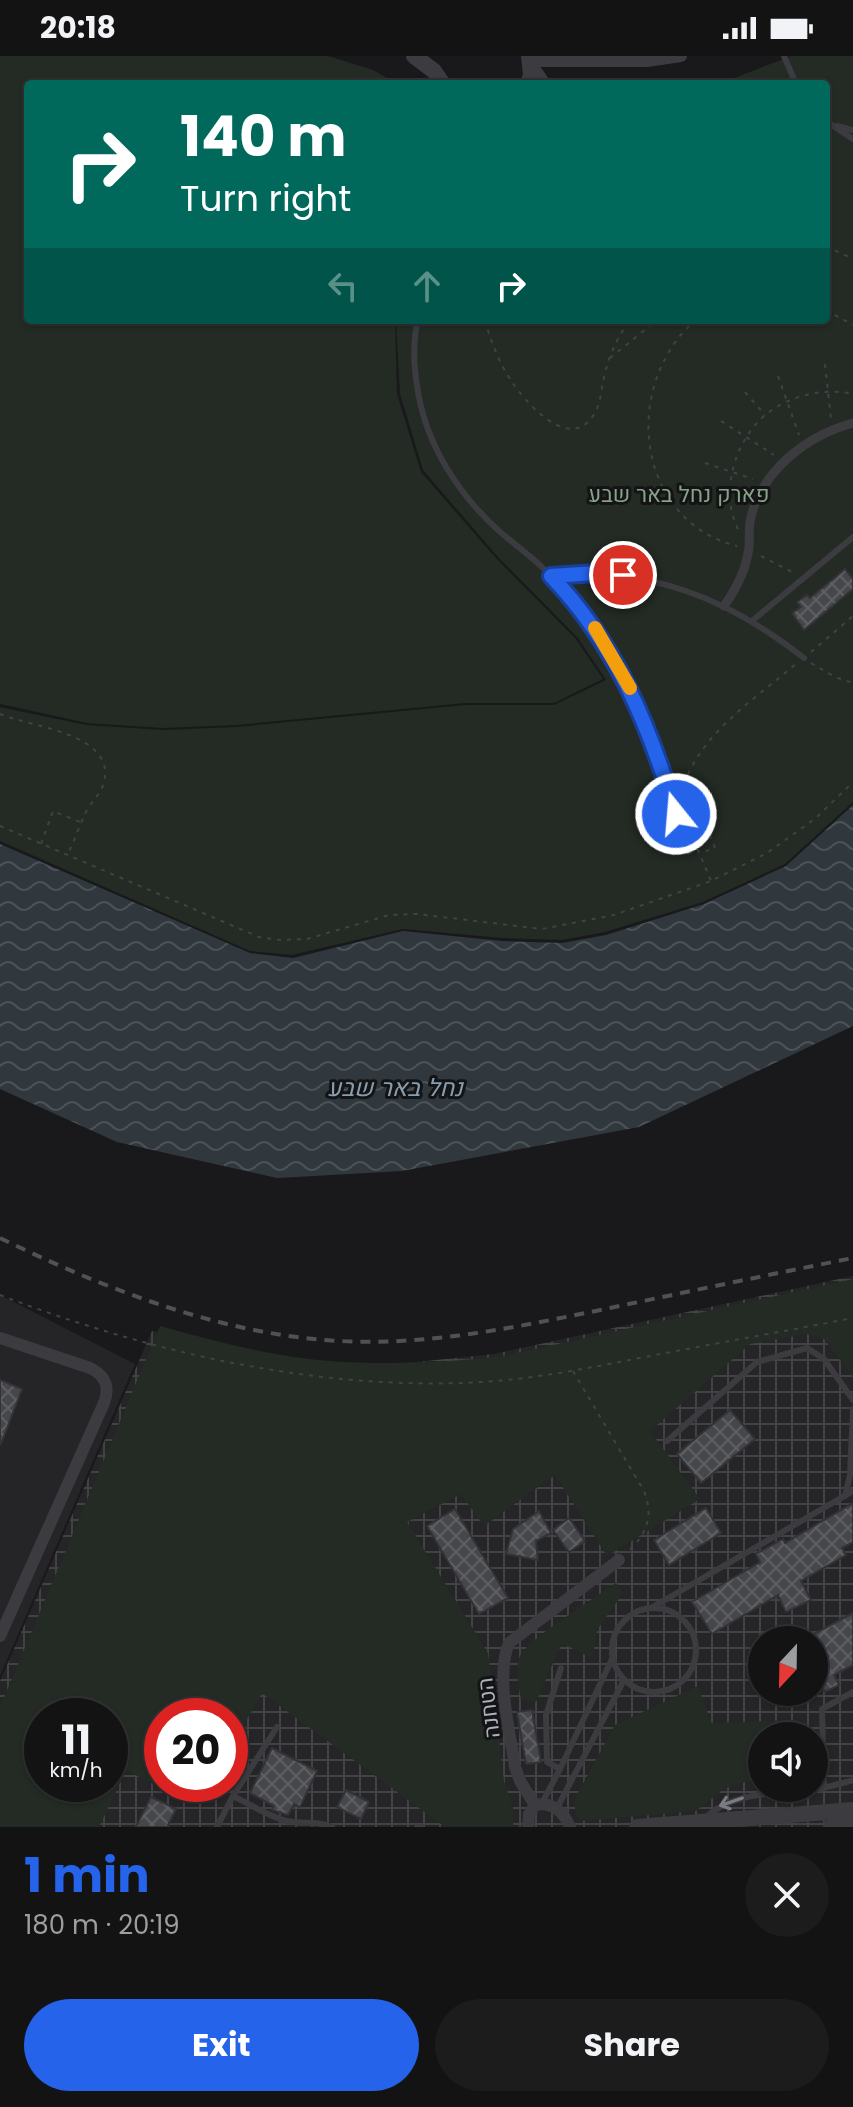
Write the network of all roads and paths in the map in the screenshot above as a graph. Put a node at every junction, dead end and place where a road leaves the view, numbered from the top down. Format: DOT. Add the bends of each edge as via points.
graph roads {
  1 [pos="414,56"];
  2 [pos="442,56"];
  3 [pos="681,56"];
  4 [pos="784,56"];
  5 [pos="530,58"];
  6 [pos="440,80"];
  7 [pos="442,80"];
  8 [pos="528,80"];
  9 [pos="544,80"];
  10 [pos="794,80"];
  11 [pos="830,123"];
  12 [pos="830,124"];
  13 [pos="853,130"];
  14 [pos="853,139"];
  15 [pos="830,248"];
  16 [pos="853,259"];
  17 [pos="830,312"];
  18 [pos="418,324"];
  19 [pos="486,324"];
  20 [pos="628,324"];
  21 [pos="652,324"];
  22 [pos="691,324"];
  23 [pos="853,325"];
  24 [pos="609,359"];
  25 [pos="825,364"];
  26 [pos="778,376"];
  27 [pos="745,392"];
  28 [pos="828,392"];
  29 [pos="853,394"];
  30 [pos="787,401"];
  31 [pos="765,415"];
  32 [pos="721,421"];
  33 [pos="853,423"];
  34 [pos="832,429"];
  35 [pos="747,438"];
  36 [pos="803,446"];
  37 [pos="785,462"];
  38 [pos="705,463"];
  39 [pos="732,472"];
  40 [pos="767,483"];
  41 [pos="853,537"];
  42 [pos="749,544"];
  43 [pos="551,576"];
  44 [pos="804,579"];
  45 [pos="724,606"];
  46 [pos="853,616"];
  47 [pos="752,621"];
  48 [pos="804,658"];
  49 [pos="853,683"];
  50 [pos="0,714"];
  51 [pos="853,782"];
  52 [pos="676,814"];
  53 [pos="81,822"];
  54 [pos="0,826"];
  55 [pos="681,831"];
  56 [pos="41,844"];
  57 [pos="700,853"];
  58 [pos="67,855"];
  59 [pos="711,881"];
  60 [pos="0,1295"];
  61 [pos="853,1318"];
  62 [pos="0,1338"];
  63 [pos="572,1370"];
  64 [pos="853,1400"];
  65 [pos="853,1409"];
  66 [pos="667,1441"];
  67 [pos="853,1491"];
  68 [pos="845,1496"];
  69 [pos="619,1560"];
  70 [pos="651,1608"];
  71 [pos="0,1636"];
  72 [pos="612,1659"];
  73 [pos="561,1668"];
  74 [pos="624,1680"];
  75 [pos="853,1692"];
  76 [pos="822,1722"];
  77 [pos="277,1727"];
  78 [pos="560,1769"];
  79 [pos="248,1772"];
  80 [pos="853,1780"];
  81 [pos="828,1787"];
  82 [pos="748,1797"];
  83 [pos="230,1802"];
  84 [pos="246,1802"];
  85 [pos="538,1804"];
  86 [pos="556,1809"];
  87 [pos="853,1810"];
  88 [pos="700,1822"];
  89 [pos="853,1825"];
  90 [pos="217,1827"];
  91 [pos="332,1827"];
  92 [pos="528,1827"];
  93 [pos="570,1827"];
  94 [pos="637,1827"];
  95 [pos="831,1827"];
  1 -- 6 [label="street"];
  2 -- 7 [label="street"];
  3 -- 5 [label="street" via="647,61"];
  4 -- 10 [label="lane"];
  5 -- 8 [label="street"];
  5 -- 9 [label="street"];
  11 -- 13 [label="lane"];
  12 -- 14 [label="lane"];
  15 -- 16 [label="path"];
  17 -- 23 [label="path"];
  18 -- 43 [label="lane" via="414,369 421,410 437,451 462,491"];
  19 -- 24 [label="path" via="512,382 535,410 560,427 578,428 590,420"];
  20 -- 24 [label="path"];
  21 -- 24 [label="path"];
  22 -- 42 [label="path" via="668,352 654,381 647,411 654,468 682,514 701,531 723,543"];
  25 -- 28 [label="path"];
  26 -- 30 [label="path"];
  27 -- 31 [label="path"];
  28 -- 29 [label="path"];
  28 -- 30 [label="path"];
  28 -- 34 [label="path"];
  30 -- 31 [label="path"];
  30 -- 36 [label="path"];
  31 -- 35 [label="path"];
  32 -- 35 [label="path"];
  33 -- 34 [label="street"];
  34 -- 36 [label="street"];
  35 -- 37 [label="path"];
  35 -- 39 [label="path"];
  36 -- 37 [label="street"];
  37 -- 40 [label="street"];
  38 -- 39 [label="path"];
  39 -- 40 [label="path"];
  39 -- 42 [label="path" via="732,517"];
  40 -- 42 [label="street" via="750,520"];
  41 -- 44 [label="lane"];
  42 -- 44 [label="path"];
  42 -- 45 [label="street" via="741,578"];
  43 -- 45 [label="lane" via="596,573 650,579"];
  43 -- 52 [label="lane" via="621,670 646,723"];
  44 -- 47 [label="lane"];
  45 -- 47 [label="lane"];
  46 -- 48 [label="path"];
  47 -- 48 [label="lane"];
  48 -- 49 [label="path"];
  48 -- 52 [label="path" via="705,742 686,776"];
  50 -- 53 [label="path" via="63,732 101,757 104,781"];
  51 -- 59 [label="path" via="816,818 767,853"];
  52 -- 55 [label="lane"];
  53 -- 56 [label="path" via="53,811"];
  53 -- 58 [label="path"];
  54 -- 56 [label="path"];
  55 -- 57 [label="path" via="676,833 684,855"];
  55 -- 57 [label="path" via="705,822 715,848"];
  56 -- 58 [label="path"];
  57 -- 59 [label="path"];
  58 -- 59 [label="path" via="240,930 280,940 307,939 389,915 542,929 614,915"];
  60 -- 63 [label="path" via="162,1346 293,1373 368,1382 465,1383"];
  61 -- 63 [label="path"];
  62 -- 71 [label="street" via="72,1360 97,1372 108,1387"];
  63 -- 69 [label="path" via="649,1503 640,1541"];
  64 -- 66 [label="lane" via="824,1359 807,1348 757,1362"];
  65 -- 68 [label="lane"];
  67 -- 68 [label="lane"];
  68 -- 70 [label="lane"];
  69 -- 85 [label="street, הטחנה" via="509,1643 506,1651 503,1672 515,1767"];
  70 -- 72 [label="lane" via="621,1622 613,1637"];
  70 -- 74 [label="lane" via="672,1611 684,1620 694,1638 693,1665 667,1690 652,1692"];
  72 -- 74 [label="lane"];
  72 -- 78 [label="lane"];
  73 -- 78 [label="lane" via="546,1715 547,1762"];
  74 -- 86 [label="lane"];
  75 -- 76 [label="lane" via="822,1709"];
  77 -- 79 [label="lane"];
  78 -- 85 [label="lane"];
  80 -- 81 [label="lane"];
  82 -- 88 [label="lane, one-way" via="717,1807"];
  83 -- 90 [label="lane"];
  84 -- 91 [label="lane" via="283,1820 321,1821"];
  85 -- 86 [label="street"];
  85 -- 92 [label="street" via="529,1814"];
  86 -- 93 [label="street"];
  87 -- 88 [label="street"];
  88 -- 94 [label="street"];
  89 -- 95 [label="street"];
}
